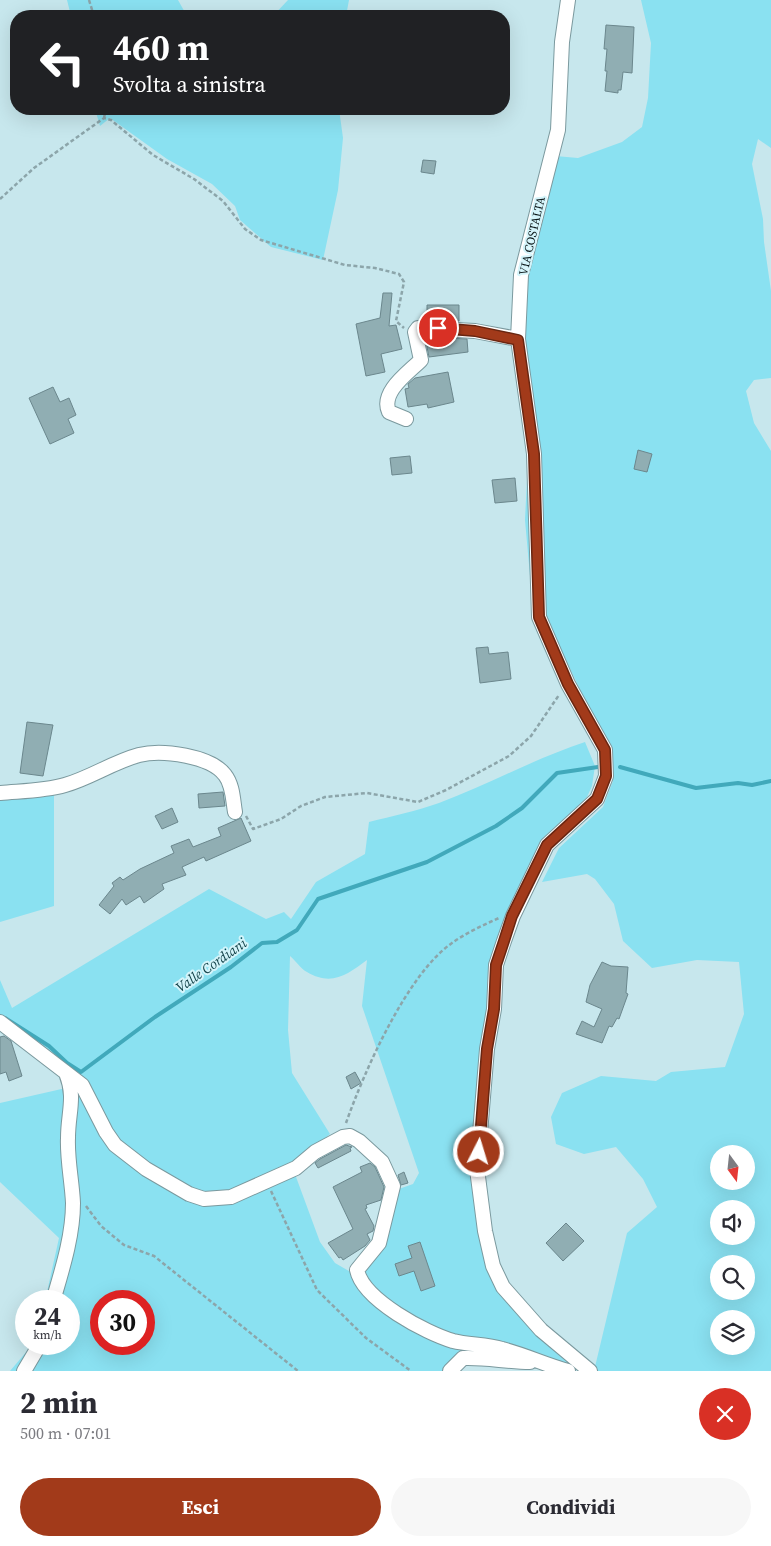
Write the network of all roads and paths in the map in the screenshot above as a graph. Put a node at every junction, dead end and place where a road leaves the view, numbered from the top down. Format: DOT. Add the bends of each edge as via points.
graph roads {
  1 [pos="568,0"];
  2 [pos="105,115"];
  3 [pos="104,118"];
  4 [pos="0,199"];
  5 [pos="415,332"];
  6 [pos="518,340"];
  7 [pos="406,419"];
  8 [pos="568,684"];
  9 [pos="0,794"];
  10 [pos="235,812"];
  11 [pos="512,916"];
  12 [pos="0,1022"];
  13 [pos="66,1072"];
  14 [pos="343,1137"];
  15 [pos="266,1180"];
  16 [pos="82,1201"];
  17 [pos="56,1290"];
  18 [pos="33,1355"];
  19 [pos="541,1362"];
  20 [pos="24,1371"];
  21 [pos="298,1371"];
  22 [pos="411,1371"];
  23 [pos="450,1371"];
  24 [pos="568,1371"];
  25 [pos="590,1371"];
  1 -- 6 [label="street, VIA COSTALTA" via="562,42 558,130 522,275"];
  2 -- 3 [label="path"];
  3 -- 4 [label="path" via="34,168"];
  3 -- 5 [label="path" via="111,120 153,155 194,178 223,201 245,229 261,240 345,265 399,274 404,282 396,321 401,327"];
  5 -- 6 [label="street" via="418,328 438,328 475,331"];
  5 -- 7 [label="street" via="421,360 389,394 386,404 389,412"];
  6 -- 8 [label="street, VIA COSTALTA" via="534,454 539,617"];
  8 -- 10 [label="path" via="531,736 509,756 418,802 367,793 325,797 253,829 247,816"];
  8 -- 11 [label="street, VIA COSTALTA" via="605,750 606,776 597,799 547,845"];
  9 -- 10 [label="street" via="66,785 141,754 159,753 195,758 218,768 230,786"];
  11 -- 14 [label="path" via="451,943 429,964 374,1054"];
  11 -- 25 [label="street, VIA COSTALTA" via="496,965 494,1009 487,1049 477,1169 485,1231 493,1266 503,1287 542,1330"];
  12 -- 13 [label="street"];
  13 -- 15 [label="street" via="82,1085 115,1145 176,1187 204,1198 220,1199"];
  13 -- 17 [label="street" via="73,1089 68,1151 73,1206"];
  14 -- 15 [label="street" via="315,1152 296,1168"];
  14 -- 19 [label="street" via="350,1136 359,1141 382,1162 393,1186 379,1243 357,1270 358,1278 384,1303 416,1326 454,1341 500,1348"];
  15 -- 22 [label="path" via="317,1290 366,1338"];
  16 -- 21 [label="path" via="102,1226 124,1245 154,1256"];
  18 -- 20 [label="street"];
  19 -- 23 [label="street" via="463,1358"];
  19 -- 24 [label="street"];
}
